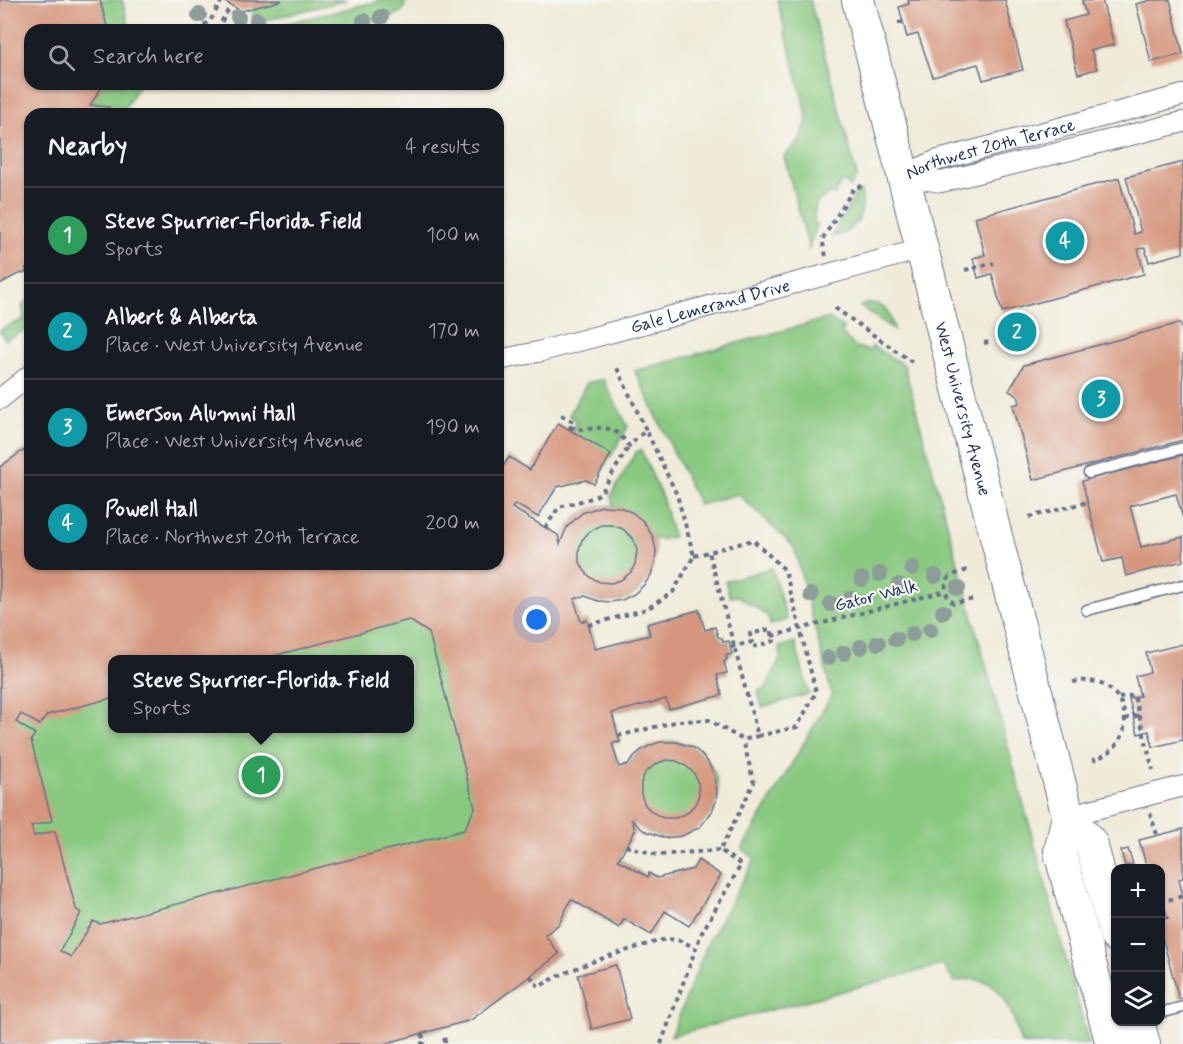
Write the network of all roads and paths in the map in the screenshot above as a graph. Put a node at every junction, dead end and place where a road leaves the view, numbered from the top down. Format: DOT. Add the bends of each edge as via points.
graph roads {
  1 [pos="222,0"];
  2 [pos="858,0"];
  3 [pos="231,5"];
  4 [pos="205,24"];
  5 [pos="220,24"];
  6 [pos="1183,95"];
  7 [pos="1183,122"];
  8 [pos="903,176"];
  9 [pos="865,185"];
  10 [pos="922,249"];
  11 [pos="826,258"];
  12 [pos="994,263"];
  13 [pos="964,270"];
  14 [pos="835,308"];
  15 [pos="990,342"];
  16 [pos="984,343"];
  17 [pos="504,359"];
  18 [pos="912,362"];
  19 [pos="616,366"];
  20 [pos="24,380"];
  21 [pos="0,399"];
  22 [pos="561,415"];
  23 [pos="646,430"];
  24 [pos="629,446"];
  25 [pos="1183,448"];
  26 [pos="1089,473"];
  27 [pos="1088,502"];
  28 [pos="1029,517"];
  29 [pos="545,528"];
  30 [pos="709,552"];
  31 [pos="694,556"];
  32 [pos="967,570"];
  33 [pos="1183,585"];
  34 [pos="945,591"];
  35 [pos="975,599"];
  36 [pos="1087,610"];
  37 [pos="589,625"];
  38 [pos="800,628"];
  39 [pos="772,636"];
  40 [pos="752,642"];
  41 [pos="733,647"];
  42 [pos="1073,682"];
  43 [pos="1119,698"];
  44 [pos="1139,715"];
  45 [pos="1125,719"];
  46 [pos="618,736"];
  47 [pos="758,736"];
  48 [pos="743,740"];
  49 [pos="1093,760"];
  50 [pos="1153,771"];
  51 [pos="1183,786"];
  52 [pos="1150,812"];
  53 [pos="1068,816"];
  54 [pos="1156,836"];
  55 [pos="626,846"];
  56 [pos="720,850"];
  57 [pos="1183,896"];
  58 [pos="1165,901"];
  59 [pos="1111,918"];
  60 [pos="696,949"];
  61 [pos="530,976"];
  62 [pos="1183,1007"];
  63 [pos="1165,1012"];
  64 [pos="1139,1026"];
  65 [pos="422,1034"];
  66 [pos="444,1038"];
  67 [pos="420,1044"];
  68 [pos="446,1044"];
  69 [pos="661,1044"];
  70 [pos="1112,1044"];
  71 [pos="1144,1044"];
  1 -- 4 [label="path"];
  2 -- 8 [label="main road, West University Avenue"];
  3 -- 5 [label="path"];
  6 -- 8 [label="street, Northwest 20th Terrace" via="935,160"];
  7 -- 8 [label="street, Northwest 20th Terrace" via="941,182"];
  8 -- 10 [label="main road, West University Avenue"];
  9 -- 11 [label="path" via="854,188 822,240"];
  10 -- 17 [label="street, Gale Lemerand Drive"];
  10 -- 53 [label="main road, West University Avenue"];
  12 -- 13 [label="path"];
  14 -- 18 [label="path"];
  15 -- 16 [label="path"];
  19 -- 23 [label="path"];
  20 -- 21 [label="street"];
  22 -- 24 [label="path" via="573,422 570,428 607,428 620,434"];
  23 -- 24 [label="path"];
  23 -- 31 [label="path" via="677,495"];
  24 -- 29 [label="path" via="601,493 559,507"];
  25 -- 26 [label="lane"];
  27 -- 28 [label="path"];
  30 -- 31 [label="path"];
  30 -- 38 [label="path" via="753,540 785,570"];
  30 -- 41 [label="path"];
  31 -- 37 [label="path" via="673,592 646,609"];
  32 -- 34 [label="path, Gator Walk" via="950,576"];
  33 -- 36 [label="lane"];
  34 -- 35 [label="path, Gator Walk" via="954,603"];
  34 -- 38 [label="path, Gator Walk"];
  38 -- 39 [label="path, Gator Walk"];
  38 -- 47 [label="path" via="816,692 797,727"];
  39 -- 40 [label="path" via="774,641 753,647"];
  39 -- 40 [label="path" via="771,629 750,634"];
  40 -- 41 [label="path"];
  41 -- 47 [label="path"];
  42 -- 43 [label="path" via="1099,682"];
  43 -- 44 [label="path" via="1134,695"];
  43 -- 45 [label="path"];
  44 -- 45 [label="path"];
  44 -- 50 [label="path"];
  45 -- 49 [label="path" via="1116,747"];
  46 -- 48 [label="path" via="679,721 709,720"];
  47 -- 48 [label="path"];
  48 -- 56 [label="path" via="754,783"];
  51 -- 53 [label="street"];
  52 -- 54 [label="path"];
  53 -- 59 [label="main road, West University Avenue" via="1091,843"];
  53 -- 70 [label="main road, West University Avenue" via="1060,852"];
  55 -- 56 [label="path" via="658,855"];
  56 -- 60 [label="path" via="741,865"];
  57 -- 58 [label="path"];
  60 -- 61 [label="path" via="672,938 576,968 539,987"];
  60 -- 69 [label="path"];
  62 -- 63 [label="lane"];
  64 -- 71 [label="main road"];
  65 -- 67 [label="path" via="424,1043"];
  66 -- 68 [label="path"];
}
